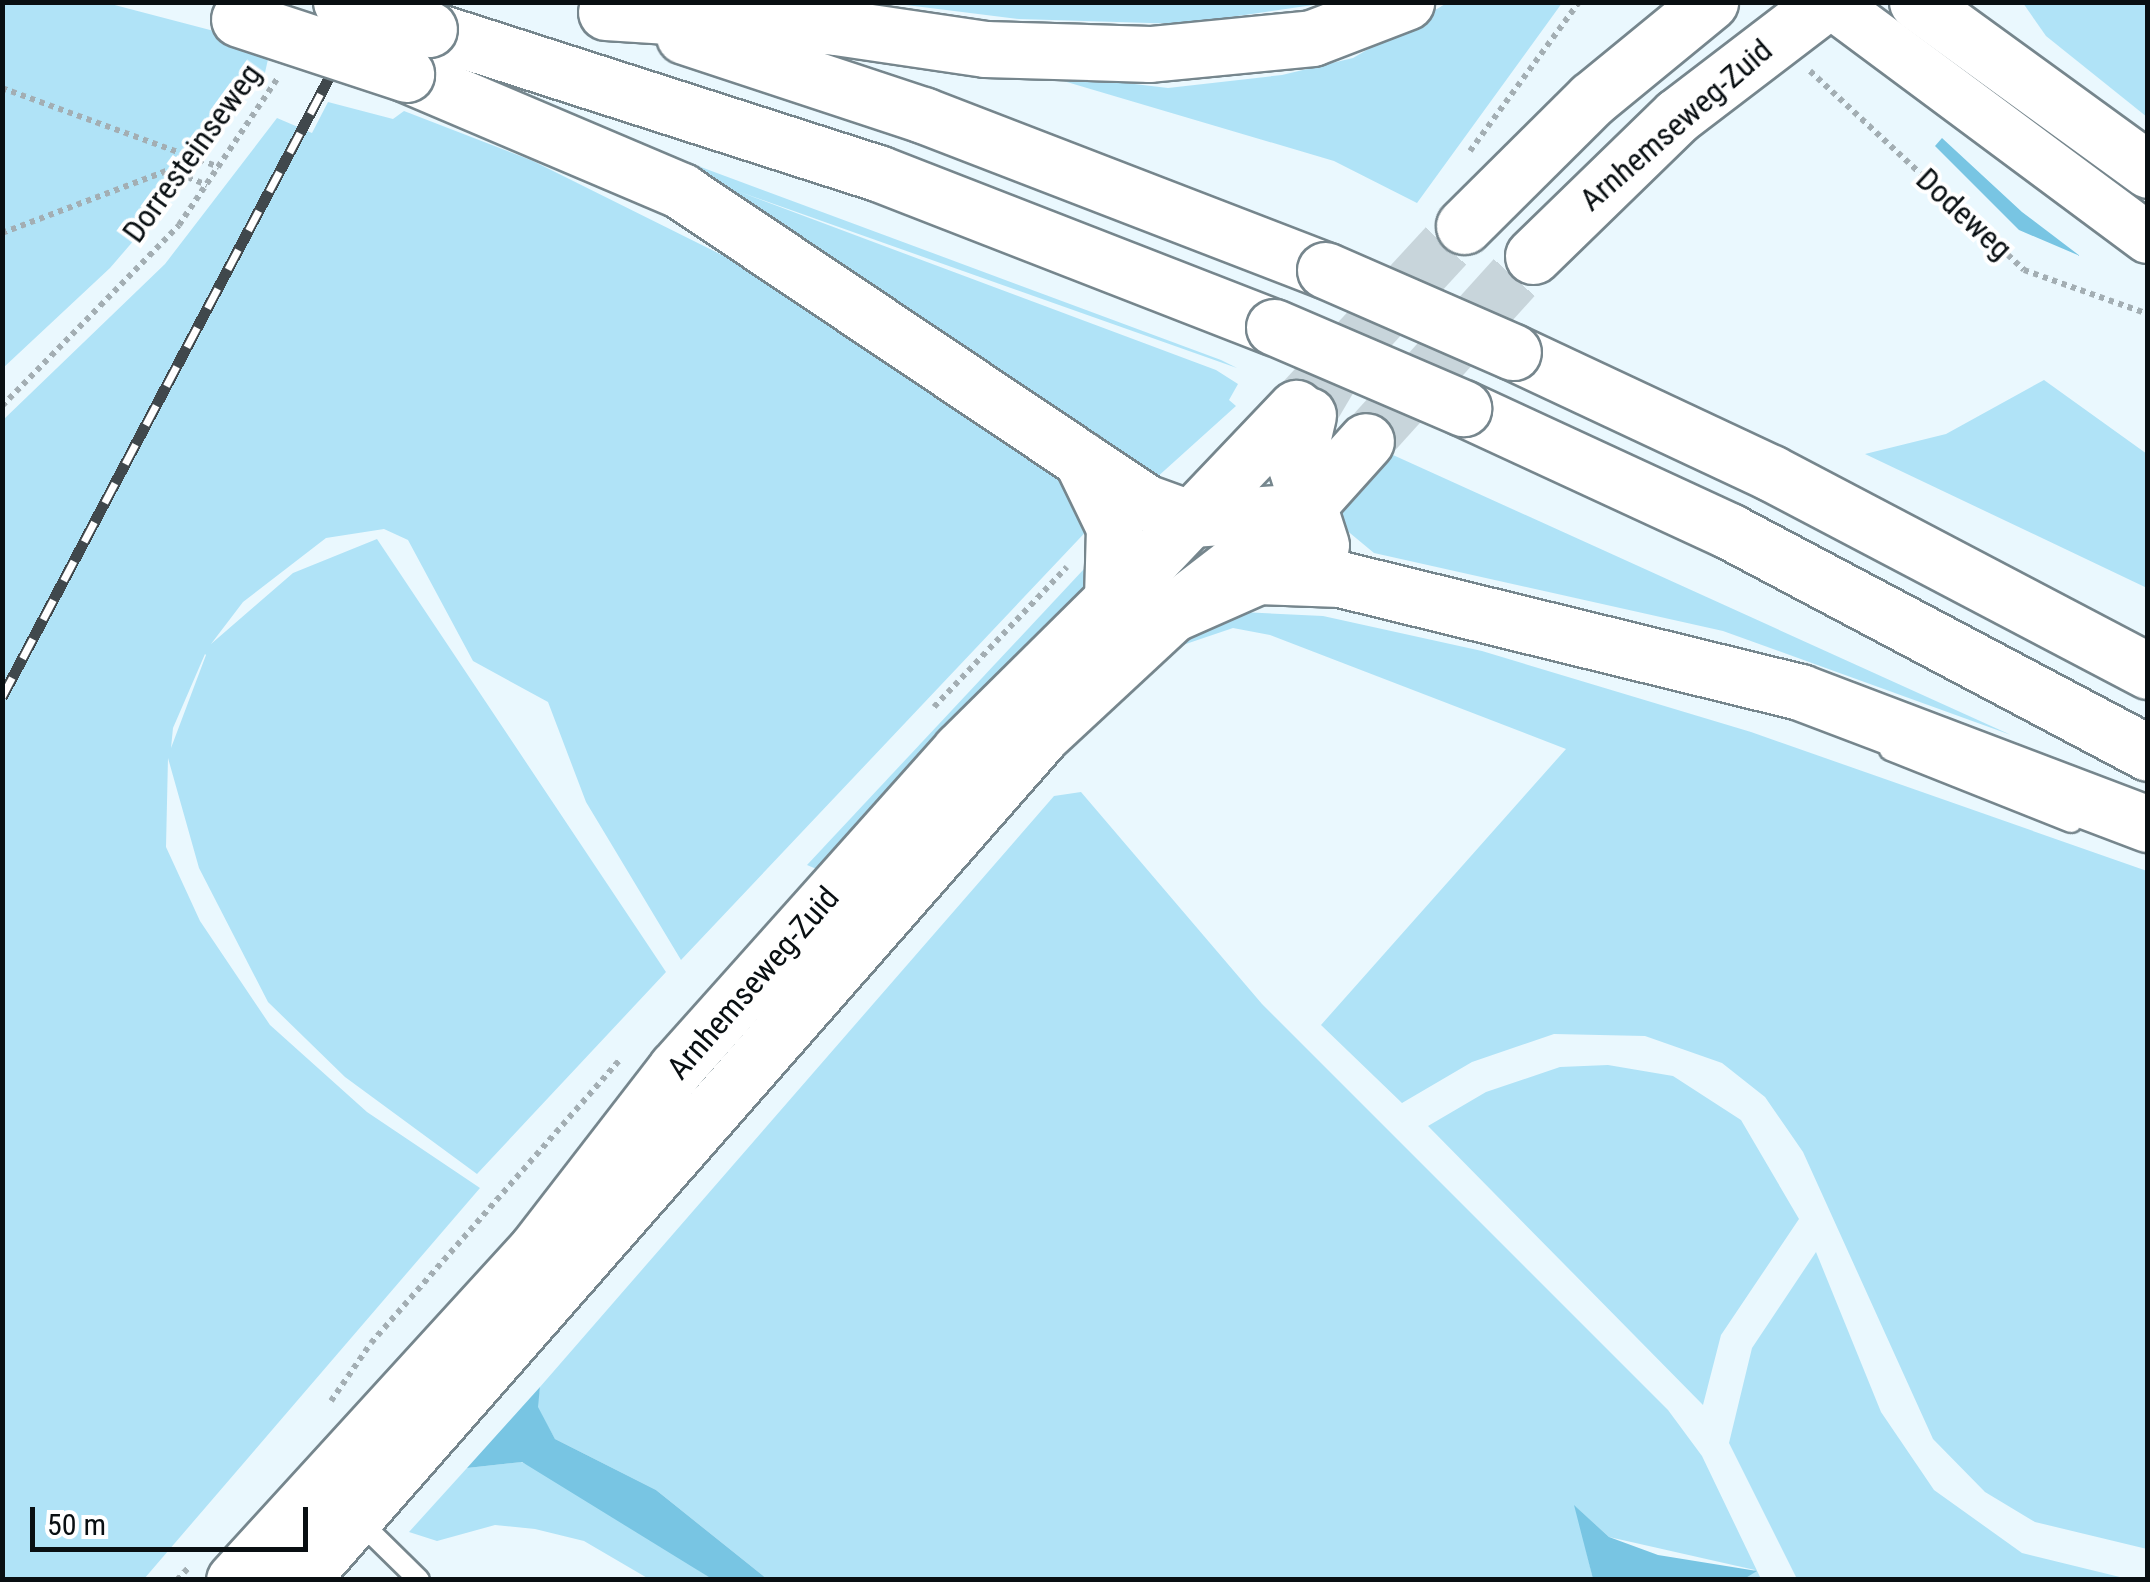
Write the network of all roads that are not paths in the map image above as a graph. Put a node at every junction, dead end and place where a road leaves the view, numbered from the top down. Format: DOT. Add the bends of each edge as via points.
graph roads {
  1 [pos="341,2"];
  2 [pos="1406,2"];
  3 [pos="1710,2"];
  4 [pos="1828,2"];
  5 [pos="1916,2"];
  6 [pos="1985,2"];
  7 [pos="592,7"];
  8 [pos="228,10"];
  9 [pos="418,51"];
  10 [pos="2012,71"];
  11 [pos="2148,170"];
  12 [pos="1464,226"];
  13 [pos="2148,238"];
  14 [pos="1533,256"];
  15 [pos="1366,441"];
  16 [pos="1080,459"];
  17 [pos="1304,511"];
  18 [pos="1192,519"];
  19 [pos="1340,579"];
  20 [pos="1139,597"];
  21 [pos="2148,671"];
  22 [pos="2148,753"];
  23 [pos="2148,826"];
  24 [pos="339,1501"];
  25 [pos="234,1580"];
  26 [pos="300,1580"];
  27 [pos="420,1580"];
  1 -- 9 [label="main road, bridge"];
  2 -- 7 [label="main road" via="1292,42 1150,54 985,49 836,27"];
  3 -- 12 [label="main road" via="1567,122"];
  4 -- 13 [label="street"];
  4 -- 14 [label="main road, Arnhemseweg-Zuid" via="1677,116"];
  5 -- 10 [label="main road"];
  6 -- 10 [label="main road"];
  7 -- 21 [label="main road, bridge" via="923,115 1324,270 1788,482"];
  8 -- 9 [label="main road, bridge"];
  9 -- 16 [label="main road" via="681,191"];
  9 -- 22 [label="main road, bridge" via="878,172 1274,326 1728,531"];
  10 -- 11 [label="main road"];
  15 -- 17 [label="main road, Arnhemseweg-Zuid"];
  16 -- 18 [label="main road"];
  16 -- 20 [label="main road"];
  17 -- 18 [label="main road"];
  17 -- 18 [label="main road, Arnhemseweg-Zuid" via="1296,448 1302,412"];
  17 -- 19 [label="main road"];
  17 -- 20 [label="main road, Arnhemseweg-Zuid"];
  18 -- 20 [label="main road, Arnhemseweg-Zuid"];
  19 -- 20 [label="main road" via="1258,576"];
  19 -- 23 [label="main road" via="1800,692"];
  20 -- 24 [label="main road, Arnhemseweg-Zuid" via="1042,735"];
  24 -- 25 [label="main road, Arnhemseweg-Zuid"];
  24 -- 26 [label="main road, Arnhemseweg-Zuid"];
  24 -- 27 [label="lane"];
}
